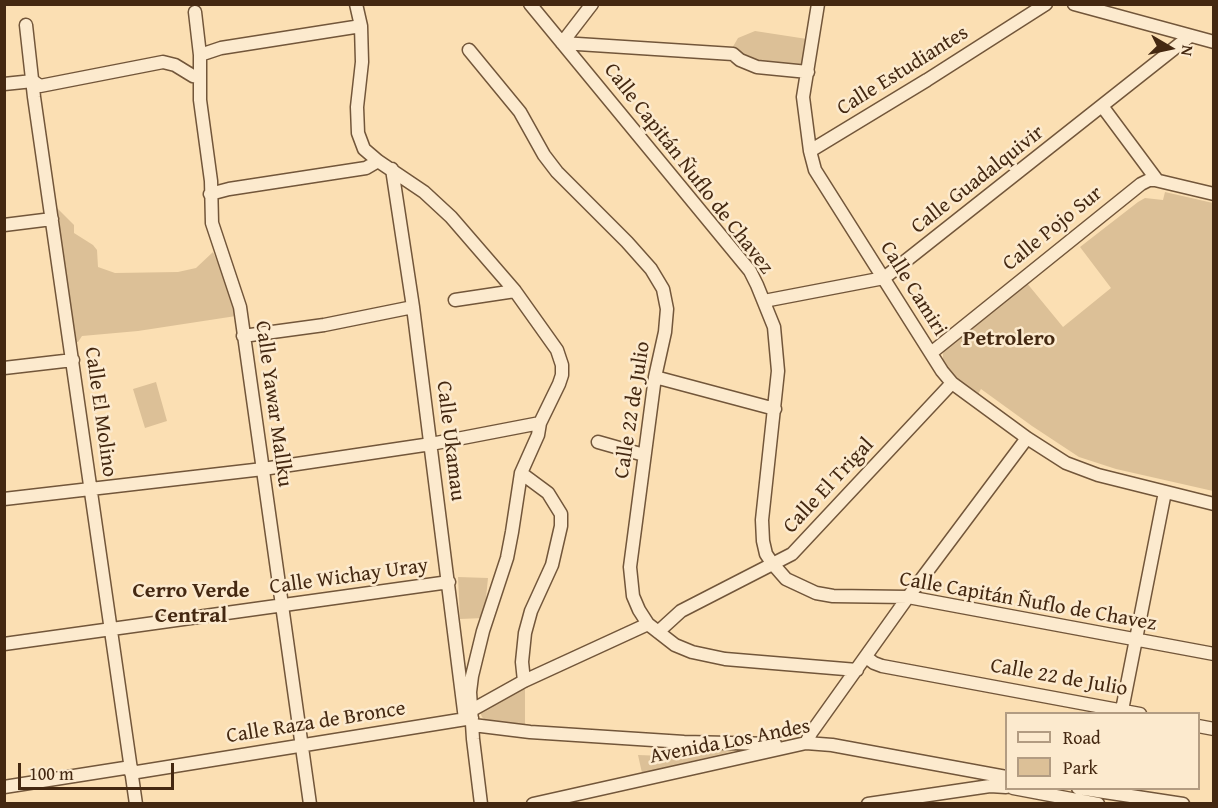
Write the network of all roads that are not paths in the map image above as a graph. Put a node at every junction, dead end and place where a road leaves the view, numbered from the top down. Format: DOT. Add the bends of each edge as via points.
graph roads {
  1 [pos="356,4"];
  2 [pos="530,4"];
  3 [pos="592,4"];
  4 [pos="819,4"];
  5 [pos="1046,4"];
  6 [pos="1074,4"];
  7 [pos="195,12"];
  8 [pos="26,25"];
  9 [pos="361,26"];
  10 [pos="1190,36"];
  11 [pos="1214,42"];
  12 [pos="562,43"];
  13 [pos="469,50"];
  14 [pos="200,55"];
  15 [pos="808,72"];
  16 [pos="199,77"];
  17 [pos="33,81"];
  18 [pos="4,84"];
  19 [pos="1102,106"];
  20 [pos="810,151"];
  21 [pos="378,161"];
  22 [pos="392,169"];
  23 [pos="1157,180"];
  24 [pos="210,194"];
  25 [pos="1214,194"];
  26 [pos="52,219"];
  27 [pos="4,225"];
  28 [pos="884,278"];
  29 [pos="515,291"];
  30 [pos="455,300"];
  31 [pos="764,301"];
  32 [pos="413,307"];
  33 [pos="243,336"];
  34 [pos="931,353"];
  35 [pos="73,360"];
  36 [pos="4,368"];
  37 [pos="655,377"];
  38 [pos="952,383"];
  39 [pos="775,409"];
  40 [pos="540,423"];
  41 [pos="1027,438"];
  42 [pos="598,442"];
  43 [pos="430,444"];
  44 [pos="644,455"];
  45 [pos="263,469"];
  46 [pos="521,473"];
  47 [pos="91,489"];
  48 [pos="1165,492"];
  49 [pos="4,499"];
  50 [pos="1214,504"];
  51 [pos="772,563"];
  52 [pos="449,582"];
  53 [pos="908,597"];
  54 [pos="282,606"];
  55 [pos="648,624"];
  56 [pos="111,630"];
  57 [pos="658,632"];
  58 [pos="1134,640"];
  59 [pos="4,644"];
  60 [pos="1214,654"];
  61 [pos="866,657"];
  62 [pos="857,670"];
  63 [pos="524,681"];
  64 [pos="1122,710"];
  65 [pos="1131,712"];
  66 [pos="471,718"];
  67 [pos="806,743"];
  68 [pos="301,746"];
  69 [pos="131,770"];
  70 [pos="1003,784"];
  71 [pos="4,787"];
  72 [pos="1032,790"];
  73 [pos="1085,790"];
  74 [pos="136,804"];
  75 [pos="310,804"];
  76 [pos="481,804"];
  77 [pos="533,804"];
  78 [pos="868,804"];
  79 [pos="1098,804"];
  80 [pos="1183,804"];
  1 -- 9 [label="street"];
  2 -- 12 [label="street, Calle Capitán Ñuflo de Chavez"];
  3 -- 12 [label="street"];
  4 -- 15 [label="street, Calle Camiri"];
  5 -- 20 [label="street, Calle Estudiantes"];
  6 -- 10 [label="street"];
  7 -- 14 [label="street, Calle Yawar Mallku"];
  8 -- 17 [label="street, Calle El Molino"];
  9 -- 14 [label="street" via="220,48"];
  9 -- 21 [label="street" via="358,133 364,149"];
  10 -- 11 [label="street"];
  10 -- 19 [label="street, Calle Guadalquivir"];
  12 -- 15 [label="street" via="733,54 757,67"];
  12 -- 31 [label="street, Calle Capitán Ñuflo de Chavez" via="750,271"];
  13 -- 37 [label="street, Calle 22 de Julio" via="520,112 557,172 627,242 663,289 667,309 665,332"];
  14 -- 16 [label="street, Calle Yawar Mallku"];
  15 -- 20 [label="street, Calle Camiri" via="803,97"];
  16 -- 17 [label="street" via="163,62 40,86"];
  16 -- 24 [label="street, Calle Yawar Mallku"];
  17 -- 18 [label="street"];
  17 -- 26 [label="street, Calle El Molino"];
  19 -- 23 [label="street"];
  19 -- 28 [label="street, Calle Guadalquivir"];
  20 -- 28 [label="street, Calle Camiri" via="814,170"];
  21 -- 22 [label="street"];
  21 -- 24 [label="street" via="366,168"];
  22 -- 29 [label="street" via="451,217"];
  22 -- 32 [label="street, Calle Ukamau"];
  23 -- 25 [label="street"];
  23 -- 34 [label="street, Calle Pojo Sur" via="1141,184"];
  24 -- 33 [label="street, Calle Yawar Mallku" via="214,233 240,307"];
  26 -- 27 [label="street"];
  26 -- 35 [label="street, Calle El Molino"];
  28 -- 31 [label="street, Calle Guadalquivir"];
  28 -- 34 [label="street, Calle Camiri"];
  29 -- 30 [label="street"];
  29 -- 40 [label="street" via="557,350 562,365 559,384"];
  31 -- 39 [label="street, Calle Capitán Ñuflo de Chavez" via="778,349"];
  32 -- 33 [label="street"];
  32 -- 43 [label="street, Calle Ukamau"];
  33 -- 45 [label="street, Calle Yawar Mallku"];
  34 -- 38 [label="street, Calle Camiri"];
  35 -- 36 [label="street"];
  35 -- 47 [label="street, Calle El Molino"];
  37 -- 39 [label="street"];
  37 -- 44 [label="street, Calle 22 de Julio"];
  38 -- 41 [label="street, Calle Camiri"];
  38 -- 51 [label="street, Calle El Trigal" via="792,554"];
  39 -- 51 [label="street, Calle Capitán Ñuflo de Chavez" via="762,520 763,542"];
  40 -- 43 [label="street"];
  40 -- 46 [label="street"];
  41 -- 48 [label="street, Calle Camiri" via="1082,470"];
  41 -- 53 [label="street"];
  42 -- 44 [label="street"];
  43 -- 45 [label="street"];
  43 -- 52 [label="street, Calle Ukamau"];
  44 -- 55 [label="street, Calle 22 de Julio" via="630,567 633,596"];
  45 -- 47 [label="street"];
  45 -- 54 [label="street, Calle Yawar Mallku"];
  46 -- 63 [label="street" via="548,493 561,514 552,565 525,633"];
  46 -- 66 [label="street" via="507,558 472,676"];
  47 -- 49 [label="street"];
  47 -- 56 [label="street, Calle El Molino"];
  48 -- 50 [label="street, Calle Camiri"];
  48 -- 58 [label="street"];
  51 -- 53 [label="street, Calle Capitán Ñuflo de Chavez" via="786,579 816,593"];
  51 -- 57 [label="street, Calle El Trigal" via="681,610"];
  52 -- 54 [label="street, Calle Wichay Uray"];
  52 -- 66 [label="street, Calle Ukamau" via="460,687"];
  53 -- 58 [label="street, Calle Capitán Ñuflo de Chavez"];
  53 -- 61 [label="street"];
  54 -- 56 [label="street, Calle Wichay Uray"];
  54 -- 68 [label="street, Calle Yawar Mallku"];
  55 -- 57 [label="street, Calle 22 de Julio"];
  55 -- 63 [label="street"];
  56 -- 59 [label="street, Calle Wichay Uray"];
  56 -- 69 [label="street, Calle El Molino"];
  57 -- 62 [label="street, Calle 22 de Julio" via="675,645 709,656"];
  58 -- 60 [label="street, Calle Capitán Ñuflo de Chavez"];
  58 -- 64 [label="street"];
  61 -- 62 [label="street"];
  61 -- 64 [label="street, Calle 22 de Julio" via="882,666"];
  62 -- 67 [label="street"];
  63 -- 66 [label="street"];
  64 -- 65 [label="street, Calle 22 de Julio"];
  66 -- 67 [label="street, Calle Raza de Bronce" via="530,732 684,742"];
  66 -- 68 [label="street, Calle Raza de Bronce"];
  66 -- 76 [label="street, Calle Ukamau"];
  67 -- 70 [label="street, Avenida Los Andes" via="832,745"];
  67 -- 77 [label="street, Avenida Los Andes"];
  68 -- 69 [label="street, Calle Raza de Bronce"];
  68 -- 75 [label="street, Calle Yawar Mallku"];
  69 -- 71 [label="street, Calle Raza de Bronce"];
  69 -- 74 [label="street, Calle El Molino"];
  70 -- 78 [label="street"];
  72 -- 79 [label="street, Avenida Los Andes"];
  73 -- 80 [label="street"];
}
